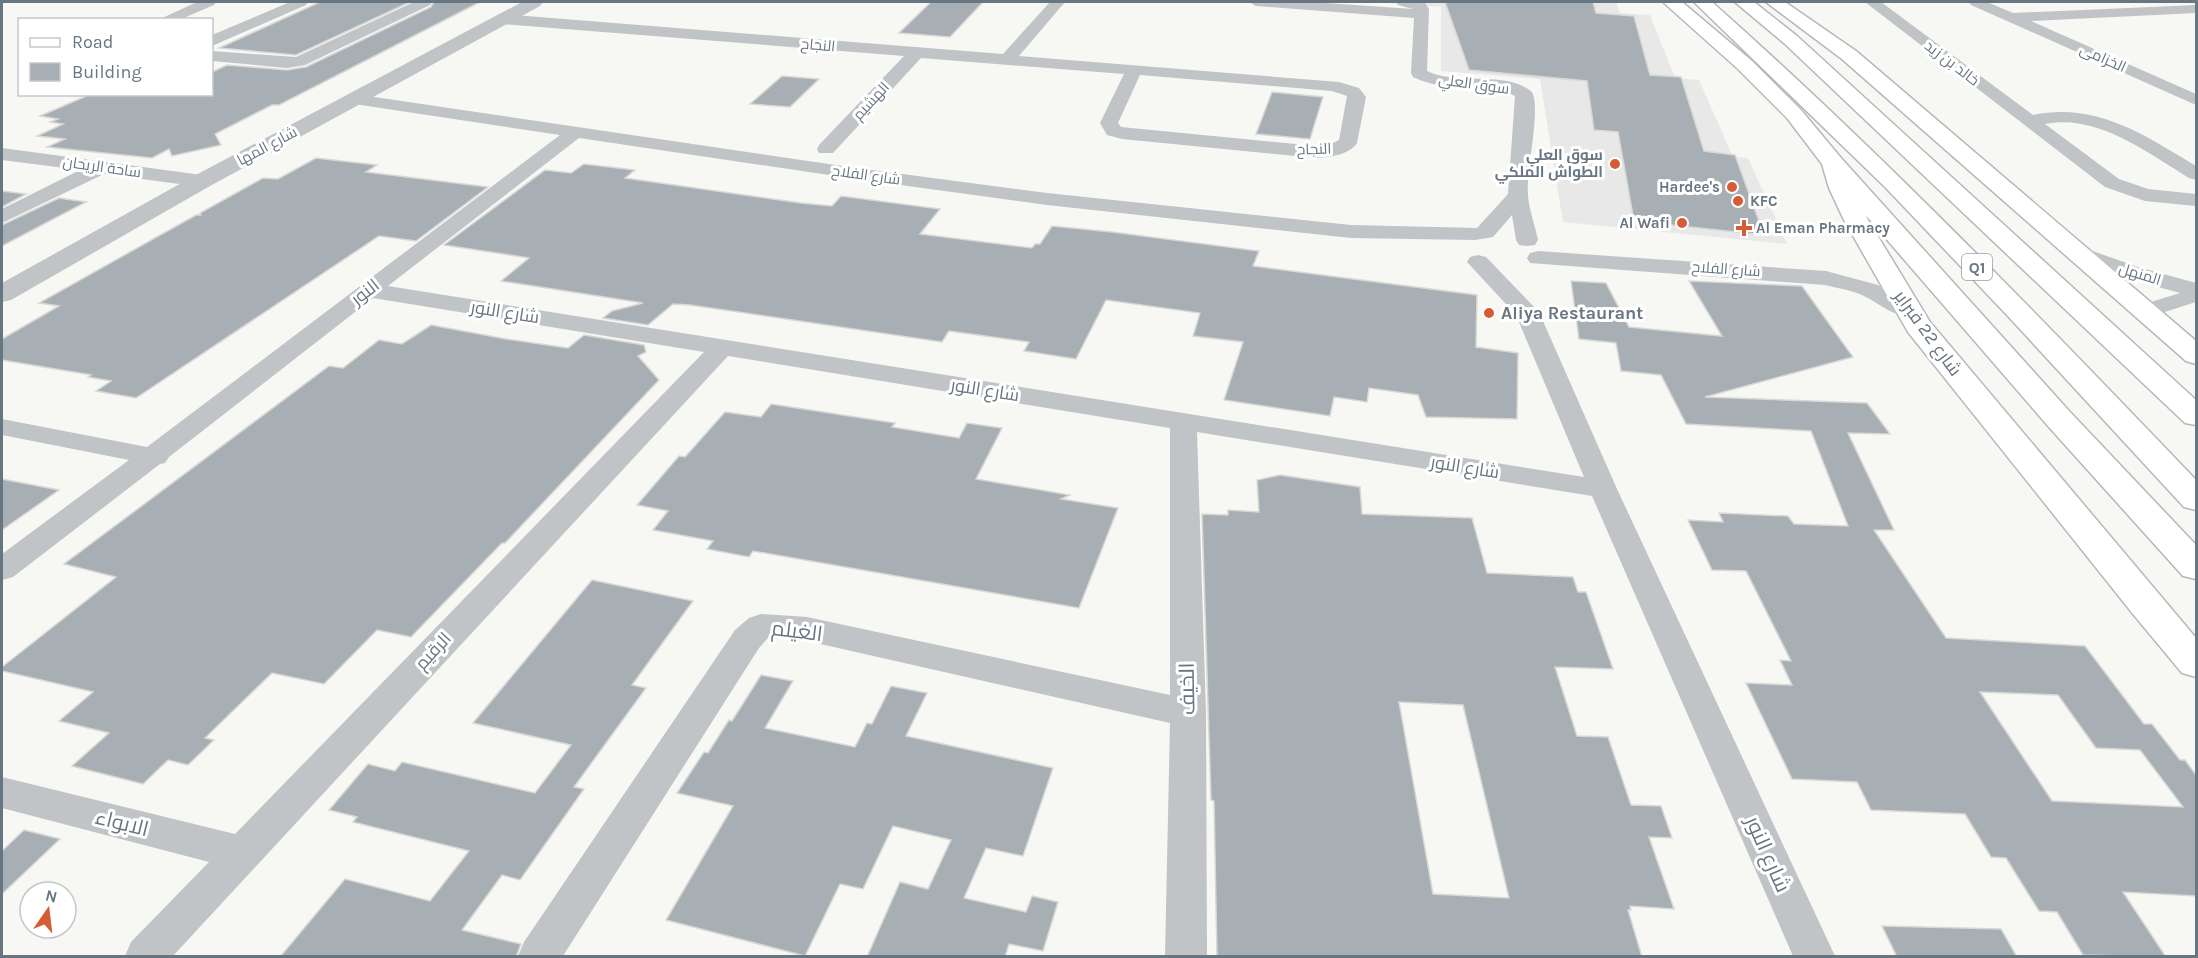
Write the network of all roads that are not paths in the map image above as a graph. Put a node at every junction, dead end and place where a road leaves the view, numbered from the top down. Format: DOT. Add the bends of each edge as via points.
graph roads {
  1 [pos="209,2"];
  2 [pos="301,2"];
  3 [pos="425,2"];
  4 [pos="534,2"];
  5 [pos="1058,2"];
  6 [pos="1256,2"];
  7 [pos="1402,2"];
  8 [pos="1672,2"];
  9 [pos="1703,2"];
  10 [pos="1744,2"];
  11 [pos="1775,2"];
  12 [pos="1872,2"];
  13 [pos="1976,2"];
  14 [pos="2196,9"];
  15 [pos="1422,14"];
  16 [pos="2010,17"];
  17 [pos="170,18"];
  18 [pos="502,19"];
  19 [pos="213,41"];
  20 [pos="916,53"];
  21 [pos="213,56"];
  22 [pos="1006,60"];
  23 [pos="1135,69"];
  24 [pos="2185,78"];
  25 [pos="2150,79"];
  26 [pos="354,99"];
  27 [pos="2196,100"];
  28 [pos="2032,124"];
  29 [pos="577,131"];
  30 [pos="826,149"];
  31 [pos="2,154"];
  32 [pos="21,157"];
  33 [pos="1833,163"];
  34 [pos="2,166"];
  35 [pos="102,167"];
  36 [pos="2196,174"];
  37 [pos="202,181"];
  38 [pos="1518,195"];
  39 [pos="2196,200"];
  40 [pos="2,217"];
  41 [pos="1480,233"];
  42 [pos="1380,234"];
  43 [pos="1533,254"];
  44 [pos="2084,255"];
  45 [pos="1474,260"];
  46 [pos="368,290"];
  47 [pos="2196,290"];
  48 [pos="2,294"];
  49 [pos="2196,295"];
  50 [pos="1907,310"];
  51 [pos="2146,310"];
  52 [pos="1527,312"];
  53 [pos="722,347"];
  54 [pos="2196,355"];
  55 [pos="2196,416"];
  56 [pos="1183,422"];
  57 [pos="2,427"];
  58 [pos="154,457"];
  59 [pos="1603,489"];
  60 [pos="2196,499"];
  61 [pos="2196,567"];
  62 [pos="2,569"];
  63 [pos="2196,663"];
  64 [pos="1188,713"];
  65 [pos="2,793"];
  66 [pos="242,853"];
  67 [pos="146,957"];
  68 [pos="539,957"];
  69 [pos="1186,957"];
  70 [pos="1814,957"];
  1 -- 17 [label="street"];
  2 -- 19 [label="street"];
  3 -- 21 [label="street" via="304,60 287,63"];
  4 -- 18 [label="street, شارع المها"];
  5 -- 22 [label="street"];
  6 -- 15 [label="street"];
  7 -- 15 [label="street" via="1420,6"];
  8 -- 33 [label="main road, شارع 22 فبراير" via="1745,65 1794,114"];
  9 -- 60 [label="main road, Q1" via="1986,276"];
  10 -- 55 [label="main road, Q1" via="1791,40"];
  11 -- 44 [label="main road" via="1849,55"];
  12 -- 28 [label="street, خالد بن زيد"];
  13 -- 16 [label="street, الخزامى"];
  14 -- 16 [label="street, الخزامى"];
  15 -- 38 [label="street, سوق العلي" via="1419,73 1524,94"];
  16 -- 25 [label="street, الخزامى"];
  18 -- 20 [label="street, النجاح"];
  18 -- 26 [label="street, شارع المها"];
  20 -- 22 [label="street, النجاح"];
  20 -- 30 [label="street, الهشيم"];
  22 -- 23 [label="street, النجاح"];
  23 -- 23 [label="street, النجاح" via="1345,88 1357,97 1348,142 1330,151 1316,152 1122,134 1108,123"];
  24 -- 25 [label="street"];
  25 -- 27 [label="street, الخزامى"];
  26 -- 29 [label="street, شارع الفلاح"];
  26 -- 37 [label="street, شارع المها"];
  28 -- 36 [label="street" via="2056,116 2106,125"];
  28 -- 39 [label="street, خالد بن زيد" via="2112,183 2145,195"];
  29 -- 42 [label="street, شارع الفلاح" via="946,186"];
  29 -- 46 [label="street, النور"];
  31 -- 32 [label="street, ساحة الريحان"];
  32 -- 34 [label="street"];
  32 -- 35 [label="street, ساحة الريحان"];
  33 -- 50 [label="main road, شارع 22 فبراير" via="1856,220"];
  33 -- 61 [label="main road"];
  35 -- 37 [label="street, ساحة الريحان"];
  35 -- 40 [label="street"];
  37 -- 48 [label="street, شارع المها"];
  38 -- 41 [label="street"];
  38 -- 43 [label="street, سوق العلي"];
  41 -- 42 [label="street, شارع الفلاح"];
  41 -- 43 [label="street, شارع الفلاح" via="1507,234"];
  41 -- 45 [label="street" via="1461,244"];
  42 -- 45 [label="street, شارع الفلاح"];
  43 -- 45 [label="street, شارع الفلاح" via="1514,268"];
  43 -- 50 [label="street, شارع الفلاح" via="1804,274 1870,290"];
  43 -- 52 [label="street, شارع النور"];
  44 -- 47 [label="street, المنهل"];
  44 -- 51 [label="main road"];
  45 -- 52 [label="street, شارع النور"];
  46 -- 53 [label="street, شارع النور"];
  46 -- 58 [label="street, النور"];
  49 -- 51 [label="street, المنهل"];
  50 -- 63 [label="main road, شارع 22 فبراير"];
  51 -- 54 [label="main road"];
  52 -- 59 [label="street, شارع النور"];
  53 -- 56 [label="street, شارع النور"];
  53 -- 66 [label="street, الرقيم"];
  56 -- 59 [label="street, شارع النور"];
  56 -- 64 [label="street, الخيف"];
  57 -- 58 [label="street"];
  58 -- 62 [label="street, النور"];
  59 -- 70 [label="street, شارع النور"];
  64 -- 68 [label="street, الغيلم" via="807,629 761,626 747,639"];
  64 -- 69 [label="street, الخيف"];
  65 -- 66 [label="street, الابواء"];
  66 -- 67 [label="street, الرقيم"];
}
